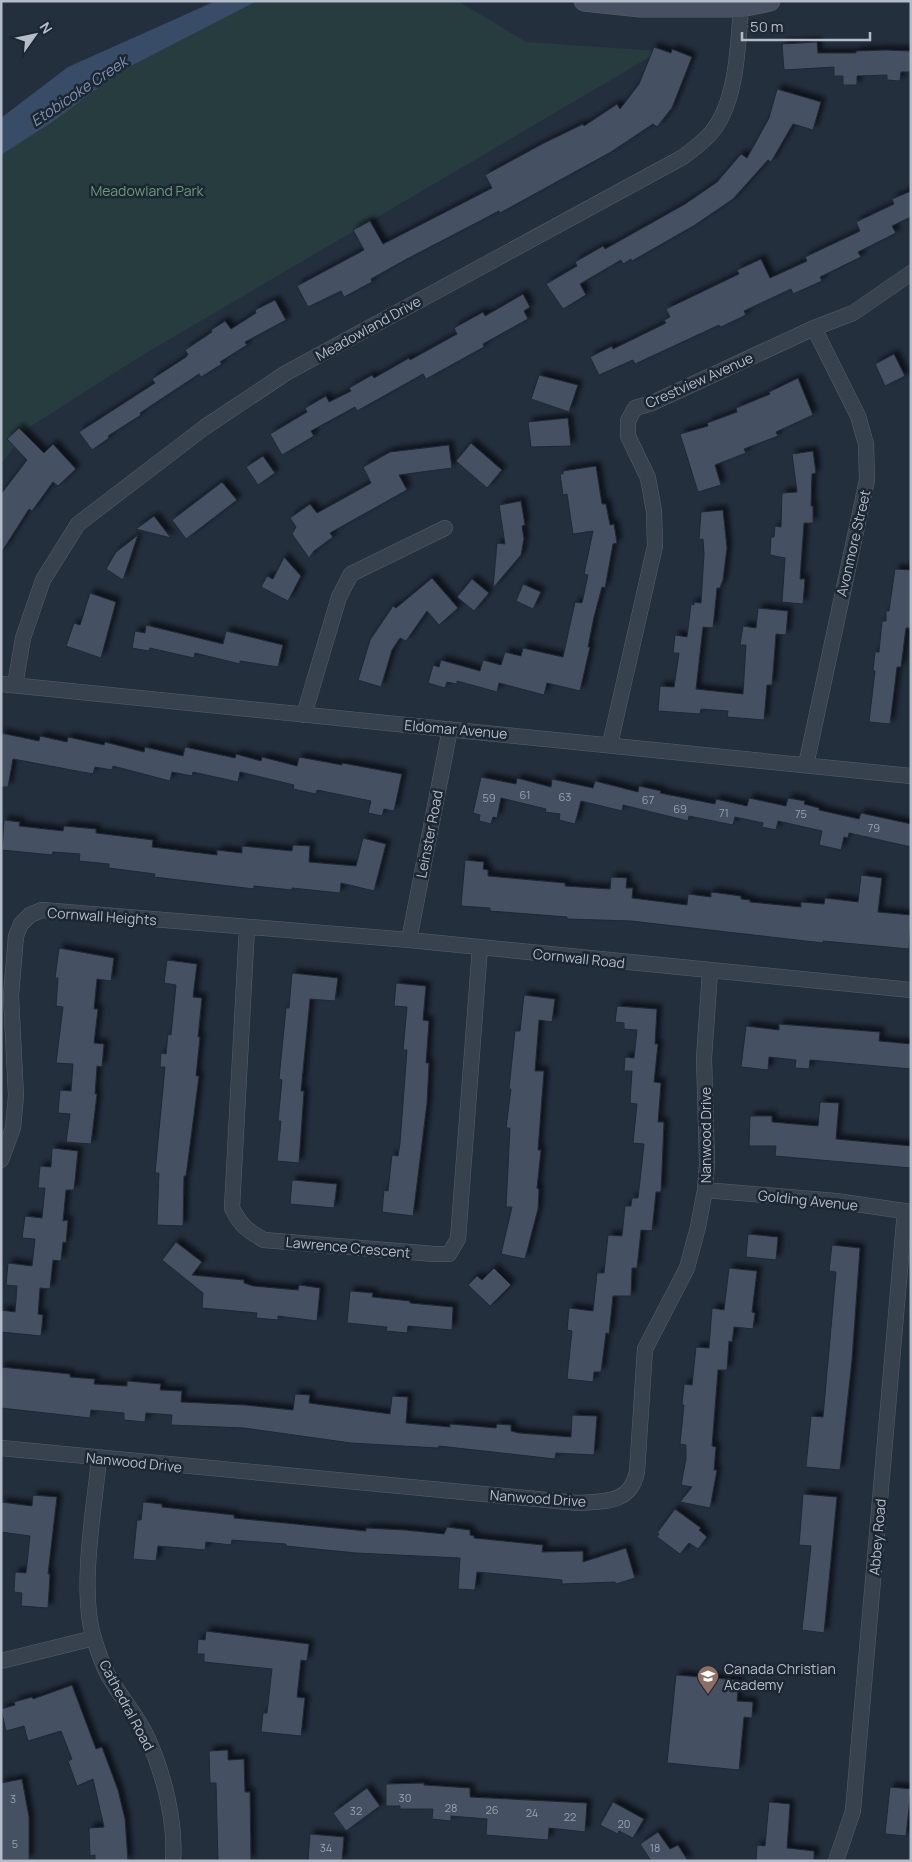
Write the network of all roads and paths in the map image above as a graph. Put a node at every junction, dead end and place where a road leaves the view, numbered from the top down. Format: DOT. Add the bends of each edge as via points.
graph roads {
  1 [pos="584,1"];
  2 [pos="770,1"];
  3 [pos="741,7"];
  4 [pos="911,273"];
  5 [pos="814,328"];
  6 [pos="445,528"];
  7 [pos="8,684"];
  8 [pos="304,715"];
  9 [pos="450,729"];
  10 [pos="610,744"];
  11 [pos="806,765"];
  12 [pos="911,776"];
  13 [pos="247,927"];
  14 [pos="409,940"];
  15 [pos="480,947"];
  16 [pos="710,972"];
  17 [pos="911,990"];
  18 [pos="1,1160"];
  19 [pos="705,1190"];
  20 [pos="908,1212"];
  21 [pos="1,1448"];
  22 [pos="99,1458"];
  23 [pos="94,1638"];
  24 [pos="1,1661"];
  25 [pos="173,1861"];
  26 [pos="836,1861"];
  1 -- 3 [label="street" via="640,7"];
  2 -- 3 [label="street"];
  3 -- 7 [label="street, Meadowland Drive" via="733,83 722,114 710,134 683,157 286,373 205,427 78,524 43,580"];
  4 -- 5 [label="street, Crestview Avenue" via="853,313"];
  5 -- 10 [label="street, Crestview Avenue" via="635,408 628,421 628,436 648,478 654,511 655,546"];
  5 -- 11 [label="street, Avonmore Street" via="858,416 866,444 867,480"];
  6 -- 8 [label="street" via="352,574 339,597"];
  7 -- 8 [label="street, Eldomar Avenue"];
  8 -- 9 [label="street, Eldomar Avenue"];
  9 -- 10 [label="street, Eldomar Avenue"];
  9 -- 14 [label="street, Leinster Road"];
  10 -- 11 [label="street, Eldomar Avenue"];
  11 -- 12 [label="street, Eldomar Avenue"];
  13 -- 14 [label="street, Cornwall Road"];
  13 -- 15 [label="street, Lawrence Crescent" via="232,1208 239,1223 264,1240 434,1254 449,1254 454,1248 458,1239"];
  13 -- 18 [label="street, Cornwall Heights" via="42,910 20,924 11,996 16,1096 13,1128"];
  14 -- 15 [label="street, Cornwall Road"];
  15 -- 16 [label="street, Cornwall Road"];
  16 -- 17 [label="street, Cornwall Road"];
  16 -- 19 [label="street, Nanwood Drive" via="704,1058"];
  19 -- 20 [label="street, Golding Avenue" via="836,1201"];
  19 -- 22 [label="street, Nanwood Drive" via="687,1268 645,1349 637,1472 634,1486 624,1495 610,1501 578,1503"];
  20 -- 26 [label="street, Abbey Road" via="853,1811"];
  21 -- 22 [label="street, Nanwood Drive"];
  22 -- 23 [label="street, Cathedral Road" via="87,1584"];
  23 -- 24 [label="street"];
  23 -- 25 [label="street, Cathedral Road" via="108,1674 151,1746 167,1797"];
}
